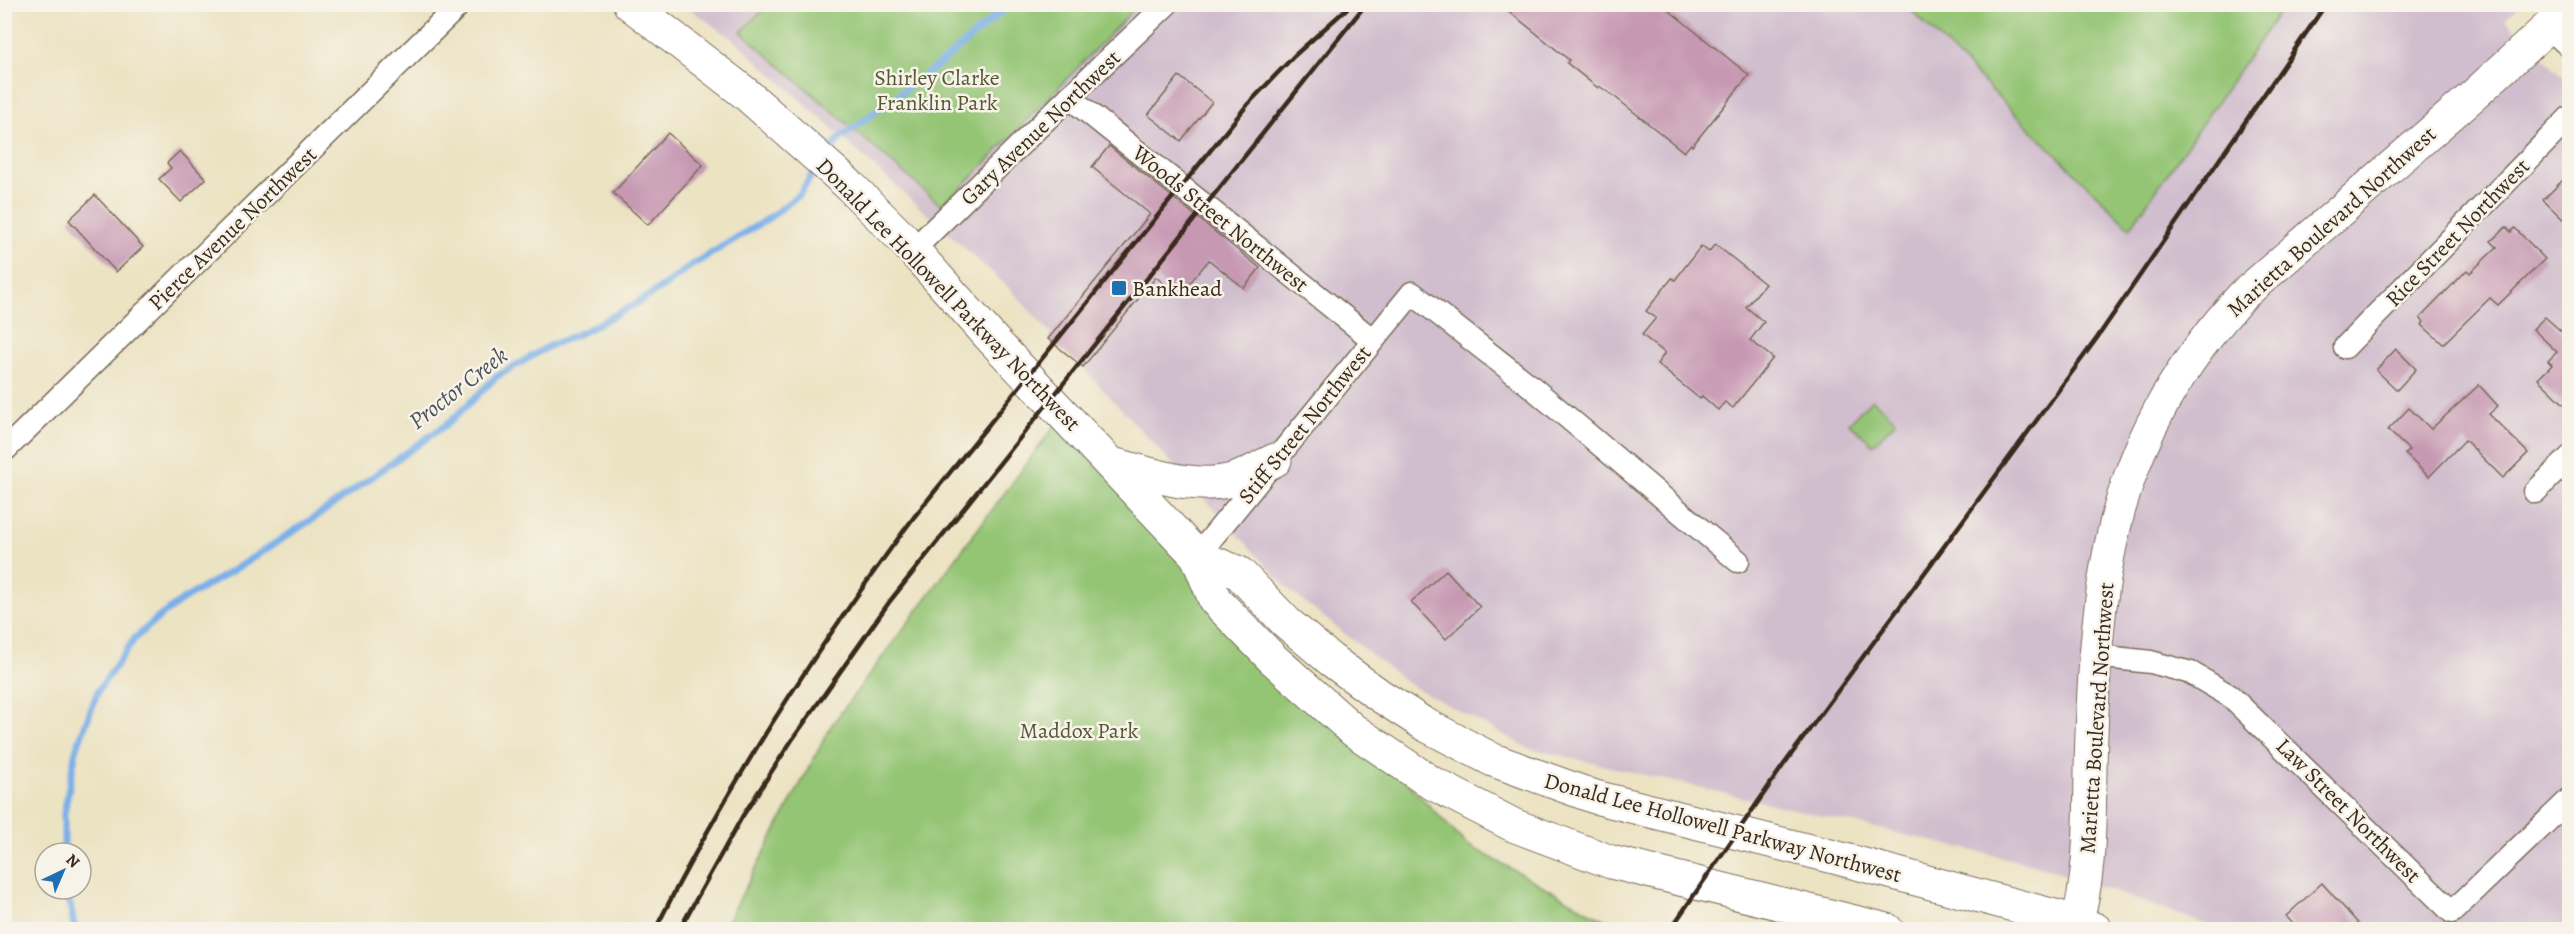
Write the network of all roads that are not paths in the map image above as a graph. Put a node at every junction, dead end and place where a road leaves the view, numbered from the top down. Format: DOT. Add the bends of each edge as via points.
graph roads {
  1 [pos="460,4"];
  2 [pos="630,4"];
  3 [pos="1167,4"];
  4 [pos="2562,27"];
  5 [pos="1069,97"];
  6 [pos="2570,117"];
  7 [pos="913,250"];
  8 [pos="1373,340"];
  9 [pos="2345,347"];
  10 [pos="4,451"];
  11 [pos="2570,457"];
  12 [pos="1275,460"];
  13 [pos="1112,464"];
  14 [pos="2535,492"];
  15 [pos="1197,556"];
  16 [pos="1738,561"];
  17 [pos="2096,656"];
  18 [pos="2570,799"];
  19 [pos="2083,927"];
  20 [pos="1887,930"];
  1 -- 10 [label="street, Pierce Avenue Northwest"];
  2 -- 7 [label="main road, Donald Lee Hollowell Parkway Northwest" via="805,144"];
  3 -- 5 [label="street, Gary Avenue Northwest"];
  4 -- 17 [label="main road, Marietta Boulevard Northwest" via="2475,94 2274,266 2211,329 2151,423 2121,500 2103,585"];
  5 -- 7 [label="street, Gary Avenue Northwest"];
  5 -- 8 [label="street, Woods Street Northwest"];
  6 -- 9 [label="street, Rice Street Northwest"];
  7 -- 13 [label="main road, Donald Lee Hollowell Parkway Northwest"];
  8 -- 12 [label="street, Stiff Street Northwest"];
  8 -- 16 [label="street, Stiff Street Northwest" via="1412,293 1528,384"];
  11 -- 14 [label="street"];
  12 -- 13 [label="main road" via="1240,478 1212,483 1180,480"];
  12 -- 15 [label="street, Stiff Street Northwest"];
  13 -- 15 [label="main road, Donald Lee Hollowell Parkway Northwest"];
  15 -- 19 [label="main road, Donald Lee Hollowell Parkway Northwest" via="1239,573 1286,621 1379,695 1493,760 1595,797 1834,857"];
  15 -- 20 [label="main road, Donald Lee Hollowell Parkway Northwest" via="1215,600 1273,659 1353,730 1430,782 1513,825 1611,862"];
  17 -- 18 [label="street, Law Street Northwest" via="2151,662 2191,673 2230,696 2452,912"];
  17 -- 19 [label="main road, Marietta Boulevard Northwest"];
}
